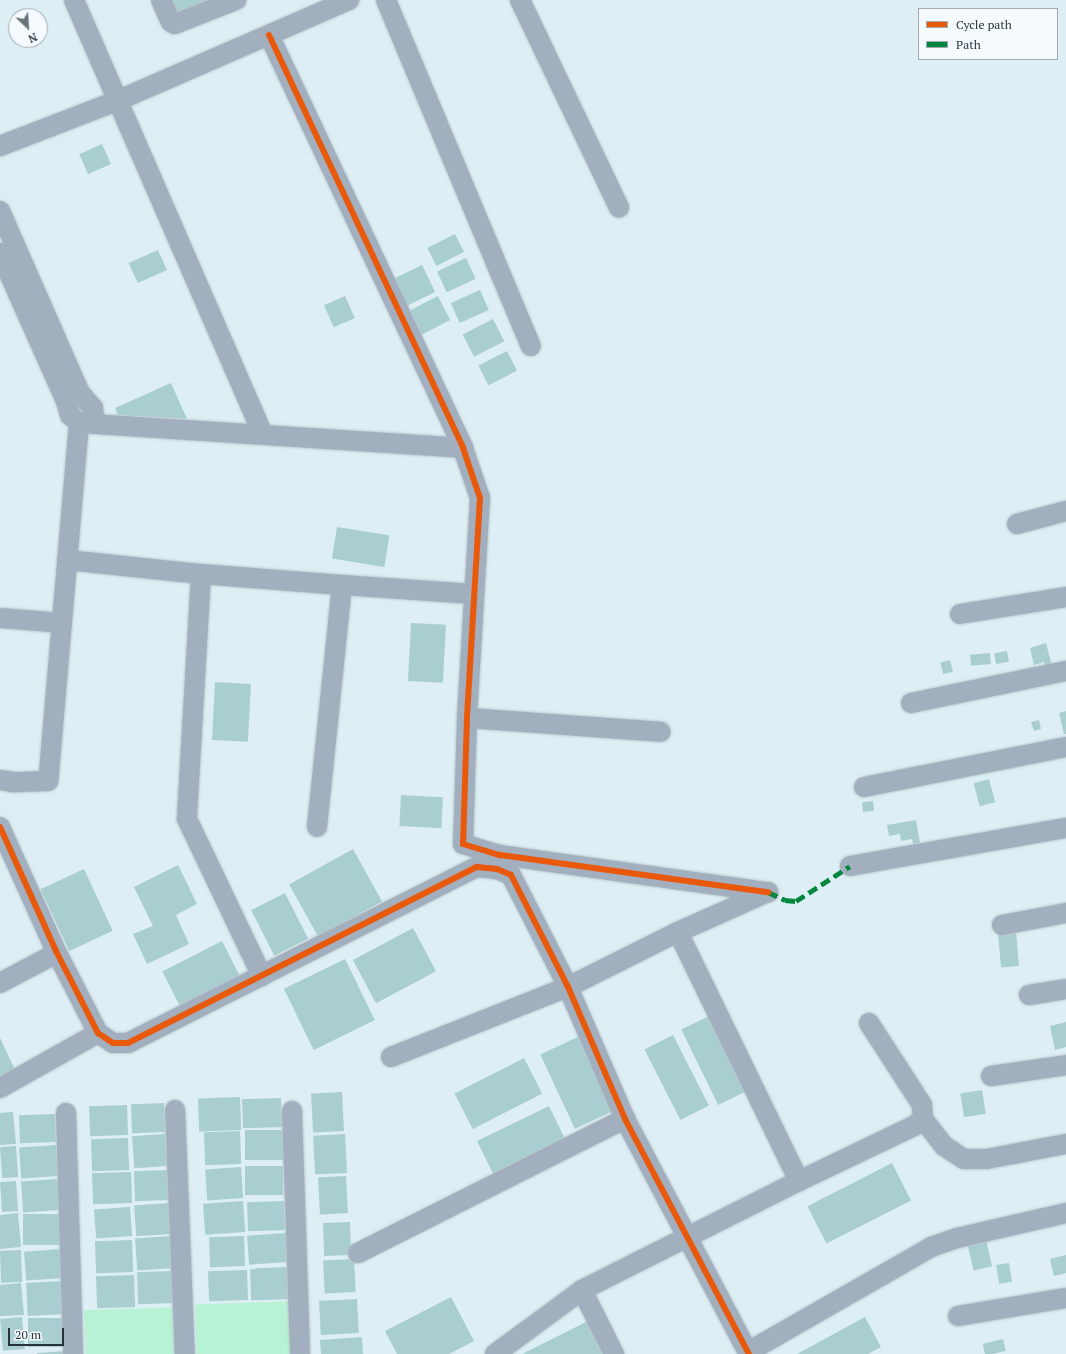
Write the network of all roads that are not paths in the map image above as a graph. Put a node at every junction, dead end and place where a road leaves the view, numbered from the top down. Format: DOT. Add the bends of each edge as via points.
graph roads {
  1 [pos="74,0"];
  2 [pos="161,0"];
  3 [pos="236,0"];
  4 [pos="349,0"];
  5 [pos="386,0"];
  6 [pos="520,0"];
  7 [pos="269,35"];
  8 [pos="118,100"];
  9 [pos="0,146"];
  10 [pos="619,208"];
  11 [pos="0,211"];
  12 [pos="0,252"];
  13 [pos="531,346"];
  14 [pos="73,397"];
  15 [pos="87,424"];
  16 [pos="263,434"];
  17 [pos="463,448"];
  18 [pos="1066,511"];
  19 [pos="1016,524"];
  20 [pos="67,560"];
  21 [pos="201,574"];
  22 [pos="342,585"];
  23 [pos="474,594"];
  24 [pos="1066,597"];
  25 [pos="960,614"];
  26 [pos="0,618"];
  27 [pos="62,624"];
  28 [pos="1066,671"];
  29 [pos="911,703"];
  30 [pos="468,718"];
  31 [pos="660,732"];
  32 [pos="1066,747"];
  33 [pos="0,780"];
  34 [pos="864,787"];
  35 [pos="0,827"];
  36 [pos="317,827"];
  37 [pos="1066,828"];
  38 [pos="850,866"];
  39 [pos="1066,914"];
  40 [pos="1002,925"];
  41 [pos="678,932"];
  42 [pos="57,953"];
  43 [pos="262,976"];
  44 [pos="0,983"];
  45 [pos="568,987"];
  46 [pos="1066,989"];
  47 [pos="1029,995"];
  48 [pos="869,1023"];
  49 [pos="98,1033"];
  50 [pos="391,1057"];
  51 [pos="1066,1065"];
  52 [pos="991,1076"];
  53 [pos="0,1088"];
  54 [pos="175,1110"];
  55 [pos="292,1111"];
  56 [pos="66,1113"];
  57 [pos="625,1119"];
  58 [pos="923,1119"];
  59 [pos="1066,1144"];
  60 [pos="799,1181"];
  61 [pos="1066,1213"];
  62 [pos="688,1237"];
  63 [pos="358,1253"];
  64 [pos="582,1290"];
  65 [pos="1066,1298"];
  66 [pos="958,1316"];
  67 [pos="749,1353"];
  68 [pos="73,1354"];
  69 [pos="186,1354"];
  70 [pos="300,1354"];
  71 [pos="495,1354"];
  72 [pos="614,1354"];
  1 -- 8 [label="street"];
  2 -- 3 [label="street" via="171,22 175,24"];
  4 -- 7 [label="street"];
  5 -- 13 [label="street"];
  6 -- 10 [label="street"];
  7 -- 8 [label="street"];
  7 -- 17 [label="street"];
  8 -- 9 [label="street"];
  8 -- 16 [label="street"];
  11 -- 14 [label="street"];
  12 -- 14 [label="street"];
  14 -- 15 [label="street" via="70,414"];
  15 -- 16 [label="street"];
  15 -- 20 [label="street"];
  16 -- 17 [label="street"];
  17 -- 23 [label="street" via="480,498"];
  18 -- 19 [label="street"];
  20 -- 21 [label="street"];
  20 -- 27 [label="street"];
  21 -- 22 [label="street"];
  21 -- 43 [label="street" via="187,819"];
  22 -- 23 [label="street"];
  22 -- 36 [label="street"];
  23 -- 30 [label="street"];
  24 -- 25 [label="street"];
  26 -- 27 [label="street"];
  27 -- 33 [label="street" via="48,781"];
  28 -- 29 [label="street"];
  30 -- 31 [label="street"];
  30 -- 41 [label="street" via="463,844 500,855 768,892"];
  32 -- 34 [label="street"];
  35 -- 42 [label="street"];
  37 -- 38 [label="street"];
  39 -- 40 [label="street"];
  41 -- 45 [label="street"];
  41 -- 60 [label="street"];
  42 -- 44 [label="street"];
  42 -- 49 [label="street"];
  43 -- 45 [label="street" via="477,867 497,869 511,875"];
  43 -- 49 [label="street" via="128,1043 113,1043"];
  45 -- 50 [label="street"];
  45 -- 57 [label="street"];
  46 -- 47 [label="street"];
  48 -- 58 [label="street" via="922,1105"];
  49 -- 53 [label="street"];
  51 -- 52 [label="street"];
  54 -- 69 [label="street"];
  55 -- 70 [label="street"];
  56 -- 68 [label="street"];
  57 -- 62 [label="street"];
  57 -- 63 [label="street"];
  58 -- 59 [label="street" via="944,1146 964,1159 987,1159"];
  58 -- 60 [label="street" via="914,1126"];
  60 -- 62 [label="street"];
  61 -- 67 [label="street" via="957,1238 931,1247"];
  62 -- 64 [label="street"];
  62 -- 67 [label="street"];
  64 -- 71 [label="street"];
  64 -- 72 [label="street"];
  65 -- 66 [label="street"];
}
